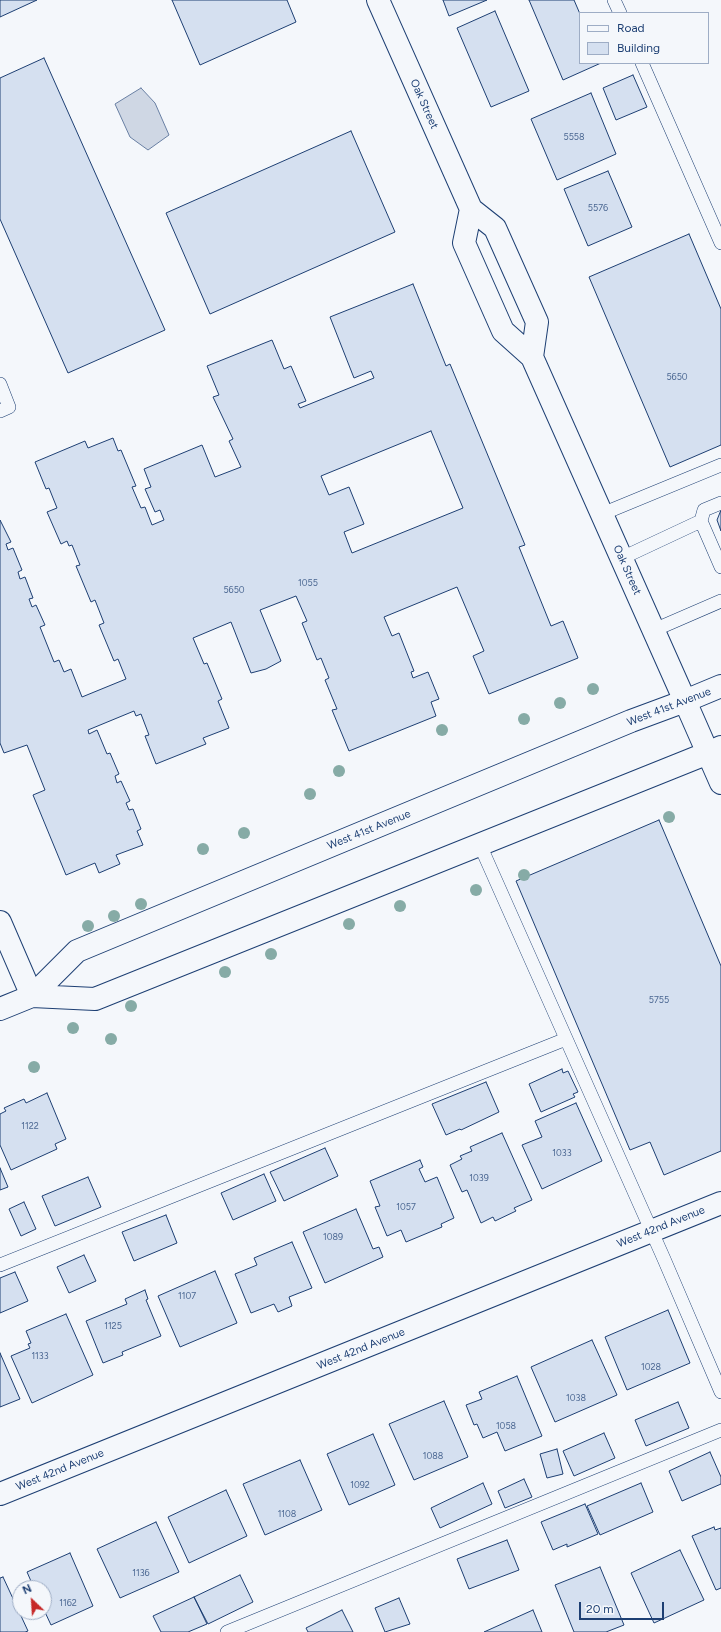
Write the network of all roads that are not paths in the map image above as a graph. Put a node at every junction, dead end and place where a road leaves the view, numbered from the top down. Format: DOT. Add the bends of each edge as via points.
graph roads {
  1 [pos="378,0"];
  2 [pos="614,0"];
  3 [pos="620,12"];
  4 [pos="642,64"];
  5 [pos="471,209"];
  6 [pos="721,243"];
  7 [pos="532,357"];
  8 [pos="0,384"];
  9 [pos="0,411"];
  10 [pos="721,465"];
  11 [pos="721,503"];
  12 [pos="602,514"];
  13 [pos="701,521"];
  14 [pos="716,540"];
  15 [pos="622,558"];
  16 [pos="721,567"];
  17 [pos="721,602"];
  18 [pos="654,630"];
  19 [pos="721,686"];
  20 [pos="685,701"];
  21 [pos="714,750"];
  22 [pos="721,783"];
  23 [pos="480,845"];
  24 [pos="0,922"];
  25 [pos="32,996"];
  26 [pos="0,1009"];
  27 [pos="566,1039"];
  28 [pos="721,1203"];
  29 [pos="651,1232"];
  30 [pos="0,1265"];
  31 [pos="721,1392"];
  32 [pos="721,1430"];
  33 [pos="0,1494"];
  34 [pos="227,1632"];
  1 -- 5 [label="main road, Oak Street"];
  2 -- 3 [label="lane"];
  4 -- 6 [label="lane"];
  5 -- 7 [label="main road, Oak Street" via="495,228 536,322"];
  5 -- 7 [label="main road, Oak Street" via="464,243 503,331"];
  7 -- 12 [label="main road, Oak Street"];
  8 -- 9 [label="lane" via="10,407"];
  10 -- 12 [label="lane"];
  11 -- 13 [label="lane" via="704,510"];
  12 -- 15 [label="main road, Oak Street"];
  13 -- 14 [label="lane"];
  13 -- 15 [label="lane"];
  14 -- 16 [label="lane"];
  15 -- 18 [label="main road, Oak Street"];
  17 -- 18 [label="lane"];
  18 -- 20 [label="main road, Oak Street"];
  19 -- 20 [label="main road, West 41st Avenue"];
  20 -- 21 [label="main road, Oak Street"];
  20 -- 25 [label="main road, West 41st Avenue" via="76,951"];
  21 -- 22 [label="main road, Oak Street"];
  21 -- 23 [label="main road, West 41st Avenue"];
  23 -- 25 [label="main road, West 41st Avenue" via="95,999"];
  23 -- 27 [label="lane"];
  24 -- 25 [label="main road"];
  25 -- 26 [label="main road, West 41st Avenue"];
  27 -- 29 [label="lane"];
  27 -- 30 [label="lane"];
  28 -- 29 [label="main road, West 42nd Avenue"];
  29 -- 31 [label="lane"];
  29 -- 33 [label="main road, West 42nd Avenue"];
  32 -- 34 [label="lane"];
}
